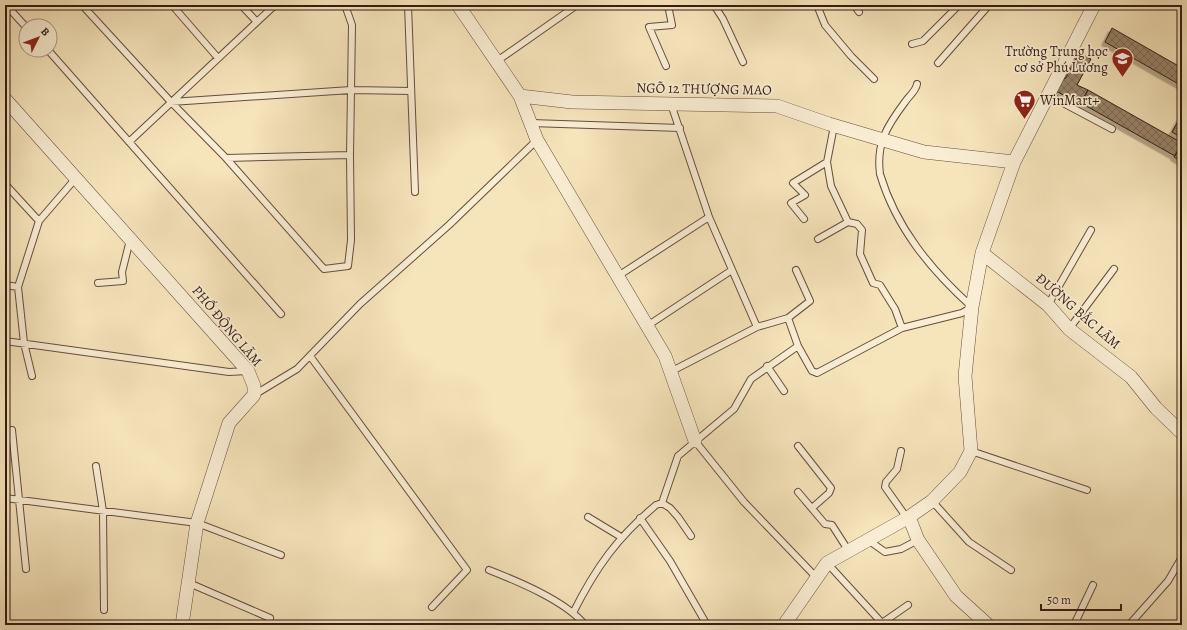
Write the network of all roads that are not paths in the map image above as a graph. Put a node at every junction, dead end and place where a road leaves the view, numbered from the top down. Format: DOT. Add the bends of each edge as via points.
graph roads {
  1 [pos="6,5"];
  2 [pos="82,5"];
  3 [pos="172,5"];
  4 [pos="241,5"];
  5 [pos="275,5"];
  6 [pos="345,5"];
  7 [pos="408,5"];
  8 [pos="458,5"];
  9 [pos="577,5"];
  10 [pos="668,5"];
  11 [pos="714,5"];
  12 [pos="817,5"];
  13 [pos="854,5"];
  14 [pos="959,5"];
  15 [pos="989,5"];
  16 [pos="1094,5"];
  17 [pos="859,12"];
  18 [pos="18,18"];
  19 [pos="257,22"];
  20 [pos="912,44"];
  21 [pos="55,58"];
  22 [pos="218,58"];
  23 [pos="497,61"];
  24 [pos="742,62"];
  25 [pos="938,63"];
  26 [pos="666,66"];
  27 [pos="874,79"];
  28 [pos="917,84"];
  29 [pos="351,90"];
  30 [pos="411,91"];
  31 [pos="1048,95"];
  32 [pos="520,96"];
  33 [pos="5,99"];
  34 [pos="171,102"];
  35 [pos="672,104"];
  36 [pos="531,123"];
  37 [pos="834,126"];
  38 [pos="680,128"];
  39 [pos="1112,129"];
  40 [pos="537,140"];
  41 [pos="881,140"];
  42 [pos="129,142"];
  43 [pos="350,154"];
  44 [pos="226,158"];
  45 [pos="827,162"];
  46 [pos="1014,162"];
  47 [pos="76,178"];
  48 [pos="5,184"];
  49 [pos="415,192"];
  50 [pos="709,217"];
  51 [pos="804,219"];
  52 [pos="39,221"];
  53 [pos="848,222"];
  54 [pos="1091,230"];
  55 [pos="130,238"];
  56 [pos="818,239"];
  57 [pos="982,253"];
  58 [pos="1114,269"];
  59 [pos="732,270"];
  60 [pos="796,270"];
  61 [pos="618,276"];
  62 [pos="98,283"];
  63 [pos="5,285"];
  64 [pos="18,287"];
  65 [pos="1048,304"];
  66 [pos="972,307"];
  67 [pos="281,314"];
  68 [pos="788,318"];
  69 [pos="647,326"];
  70 [pos="757,327"];
  71 [pos="902,328"];
  72 [pos="1069,329"];
  73 [pos="5,341"];
  74 [pos="24,343"];
  75 [pos="798,346"];
  76 [pos="310,356"];
  77 [pos="767,366"];
  78 [pos="248,371"];
  79 [pos="670,372"];
  80 [pos="32,376"];
  81 [pos="784,391"];
  82 [pos="254,395"];
  83 [pos="12,430"];
  84 [pos="1182,433"];
  85 [pos="695,441"];
  86 [pos="798,446"];
  87 [pos="901,451"];
  88 [pos="970,451"];
  89 [pos="96,466"];
  90 [pos="1087,490"];
  91 [pos="798,492"];
  92 [pos="5,498"];
  93 [pos="20,500"];
  94 [pos="932,501"];
  95 [pos="662,503"];
  96 [pos="812,508"];
  97 [pos="103,511"];
  98 [pos="588,517"];
  99 [pos="640,518"];
  100 [pos="908,518"];
  101 [pos="197,523"];
  102 [pos="691,536"];
  103 [pos="621,537"];
  104 [pos="867,540"];
  105 [pos="918,540"];
  106 [pos="848,550"];
  107 [pos="280,555"];
  108 [pos="1182,557"];
  109 [pos="827,563"];
  110 [pos="26,569"];
  111 [pos="489,570"];
  112 [pos="1011,570"];
  113 [pos="816,577"];
  114 [pos="189,583"];
  115 [pos="1093,585"];
  116 [pos="908,605"];
  117 [pos="432,607"];
  118 [pos="104,610"];
  119 [pos="573,613"];
  120 [pos="270,618"];
  121 [pos="182,625"];
  122 [pos="585,625"];
  123 [pos="707,625"];
  124 [pos="784,625"];
  125 [pos="988,625"];
  126 [pos="1074,625"];
  127 [pos="1129,625"];
  1 -- 18 [label="lane"];
  2 -- 34 [label="lane"];
  3 -- 22 [label="lane"];
  4 -- 19 [label="lane"];
  5 -- 19 [label="lane"];
  6 -- 29 [label="lane" via="352,25"];
  7 -- 30 [label="lane"];
  8 -- 23 [label="street"];
  9 -- 23 [label="lane"];
  10 -- 26 [label="lane" via="672,25 649,27"];
  11 -- 24 [label="lane"];
  12 -- 27 [label="lane" via="825,25"];
  13 -- 17 [label="lane"];
  14 -- 20 [label="lane" via="923,41"];
  15 -- 25 [label="lane"];
  16 -- 31 [label="street" via="1079,42"];
  19 -- 22 [label="lane"];
  21 -- 42 [label="lane"];
  22 -- 34 [label="lane"];
  23 -- 32 [label="street"];
  28 -- 41 [label="lane"];
  29 -- 30 [label="lane"];
  29 -- 34 [label="lane"];
  29 -- 43 [label="lane"];
  30 -- 49 [label="lane"];
  31 -- 39 [label="lane"];
  31 -- 46 [label="street"];
  32 -- 35 [label="street, NGÕ 12 THƯỢNG MAO" via="572,102"];
  32 -- 36 [label="street"];
  33 -- 47 [label="street, PHỐ ĐỘNG LÃM"];
  34 -- 42 [label="lane"];
  34 -- 44 [label="lane"];
  35 -- 37 [label="street, NGÕ 12 THƯỢNG MAO" via="777,106"];
  35 -- 38 [label="lane"];
  36 -- 38 [label="lane"];
  36 -- 40 [label="street"];
  37 -- 41 [label="street, NGÕ 12 THƯỢNG MAO"];
  37 -- 45 [label="lane"];
  38 -- 50 [label="lane"];
  40 -- 61 [label="street"];
  40 -- 76 [label="lane" via="449,226 360,304"];
  41 -- 46 [label="street, NGÕ 12 THƯỢNG MAO" via="924,152"];
  41 -- 66 [label="lane" via="878,165 880,174 902,226 915,247 951,289"];
  42 -- 67 [label="lane"];
  43 -- 44 [label="lane"];
  43 -- 44 [label="lane" via="348,266 324,269"];
  45 -- 51 [label="lane" via="793,183 805,195 791,203"];
  45 -- 53 [label="lane" via="831,186"];
  46 -- 57 [label="street"];
  47 -- 52 [label="lane"];
  47 -- 55 [label="street, PHỐ ĐỘNG LÃM"];
  48 -- 52 [label="lane"];
  50 -- 59 [label="lane"];
  50 -- 61 [label="lane"];
  52 -- 64 [label="lane"];
  53 -- 56 [label="lane"];
  53 -- 71 [label="lane" via="857,224 862,230 860,254 873,283 880,284 895,309"];
  54 -- 65 [label="lane"];
  55 -- 62 [label="lane" via="122,272 123,281"];
  55 -- 78 [label="street, PHỐ ĐỘNG LÃM"];
  57 -- 65 [label="street, ĐƯỜNG BẮC LÃM"];
  57 -- 66 [label="street"];
  58 -- 72 [label="lane"];
  59 -- 69 [label="lane"];
  59 -- 70 [label="lane"];
  60 -- 68 [label="lane" via="810,301"];
  61 -- 69 [label="street"];
  63 -- 64 [label="lane"];
  64 -- 74 [label="lane"];
  65 -- 72 [label="street, ĐƯỜNG BẮC LÃM"];
  66 -- 71 [label="lane"];
  66 -- 88 [label="street" via="964,376"];
  68 -- 70 [label="lane"];
  68 -- 75 [label="lane"];
  69 -- 79 [label="street"];
  70 -- 79 [label="lane"];
  71 -- 75 [label="lane" via="817,373 812,371"];
  72 -- 84 [label="street, ĐƯỜNG BẮC LÃM" via="1131,377 1156,408"];
  73 -- 74 [label="lane"];
  74 -- 78 [label="lane" via="229,372"];
  74 -- 80 [label="lane"];
  75 -- 77 [label="lane"];
  76 -- 82 [label="lane" via="297,369"];
  76 -- 117 [label="lane" via="467,570"];
  77 -- 81 [label="lane"];
  77 -- 85 [label="lane" via="748,382 734,409"];
  78 -- 82 [label="street, PHỐ ĐỘNG LÃM" via="254,386"];
  79 -- 85 [label="street"];
  82 -- 101 [label="street" via="230,423"];
  83 -- 93 [label="lane"];
  85 -- 95 [label="lane" via="676,459"];
  85 -- 113 [label="lane" via="744,502"];
  86 -- 96 [label="lane" via="831,488"];
  87 -- 100 [label="lane" via="897,470 886,482 885,487"];
  88 -- 90 [label="lane"];
  88 -- 94 [label="street" via="960,472"];
  89 -- 97 [label="lane"];
  91 -- 96 [label="lane"];
  92 -- 93 [label="lane"];
  93 -- 97 [label="lane"];
  93 -- 110 [label="lane"];
  94 -- 100 [label="street"];
  94 -- 112 [label="lane" via="969,542"];
  95 -- 99 [label="lane"];
  95 -- 102 [label="lane" via="678,517"];
  96 -- 106 [label="lane" via="825,524 832,525"];
  97 -- 101 [label="lane"];
  97 -- 118 [label="lane"];
  98 -- 103 [label="lane"];
  99 -- 103 [label="lane"];
  99 -- 123 [label="lane" via="670,561"];
  100 -- 104 [label="street"];
  100 -- 105 [label="street"];
  101 -- 107 [label="lane"];
  101 -- 114 [label="street"];
  103 -- 119 [label="lane" via="599,566"];
  104 -- 105 [label="lane" via="885,552 901,549"];
  104 -- 106 [label="street"];
  105 -- 125 [label="street" via="956,596"];
  106 -- 109 [label="street"];
  108 -- 127 [label="lane" via="1168,581"];
  109 -- 113 [label="street"];
  109 -- 116 [label="lane" via="882,623"];
  111 -- 119 [label="lane" via="520,582"];
  113 -- 124 [label="street"];
  114 -- 120 [label="lane"];
  114 -- 121 [label="street"];
  115 -- 126 [label="lane"];
  119 -- 122 [label="lane"];
}
